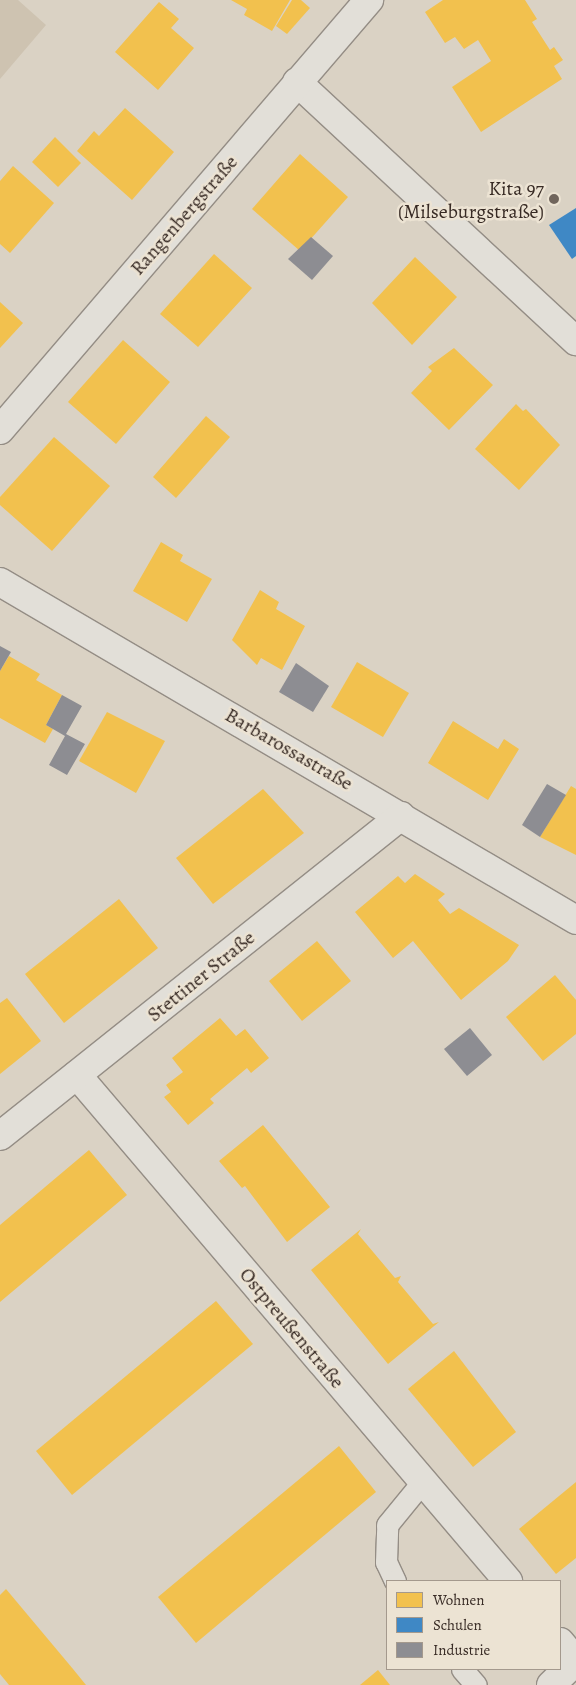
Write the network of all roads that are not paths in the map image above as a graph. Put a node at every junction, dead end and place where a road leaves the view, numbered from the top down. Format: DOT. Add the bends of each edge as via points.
graph roads {
  1 [pos="369,0"];
  2 [pos="298,82"];
  3 [pos="576,341"];
  4 [pos="0,430"];
  5 [pos="0,582"];
  6 [pos="401,816"];
  7 [pos="576,920"];
  8 [pos="77,1075"];
  9 [pos="0,1136"];
  10 [pos="423,1481"];
  11 [pos="395,1580"];
  12 [pos="507,1580"];
  13 [pos="561,1643"];
  14 [pos="576,1661"];
  15 [pos="463,1670"];
  16 [pos="476,1685"];
  17 [pos="551,1685"];
  1 -- 2 [label="street, Rangenbergstraße"];
  2 -- 3 [label="street"];
  2 -- 4 [label="street, Rangenbergstraße"];
  5 -- 6 [label="street, Barbarossastraße"];
  6 -- 7 [label="street, Barbarossastraße"];
  6 -- 8 [label="street, Stettiner Straße"];
  8 -- 9 [label="street, Stettiner Straße"];
  8 -- 10 [label="street, Ostpreußenstraße"];
  10 -- 11 [label="lane" via="387,1525 386,1562"];
  10 -- 12 [label="street, Ostpreußenstraße"];
  13 -- 14 [label="street"];
  14 -- 17 [label="street"];
  15 -- 16 [label="lane"];
}
